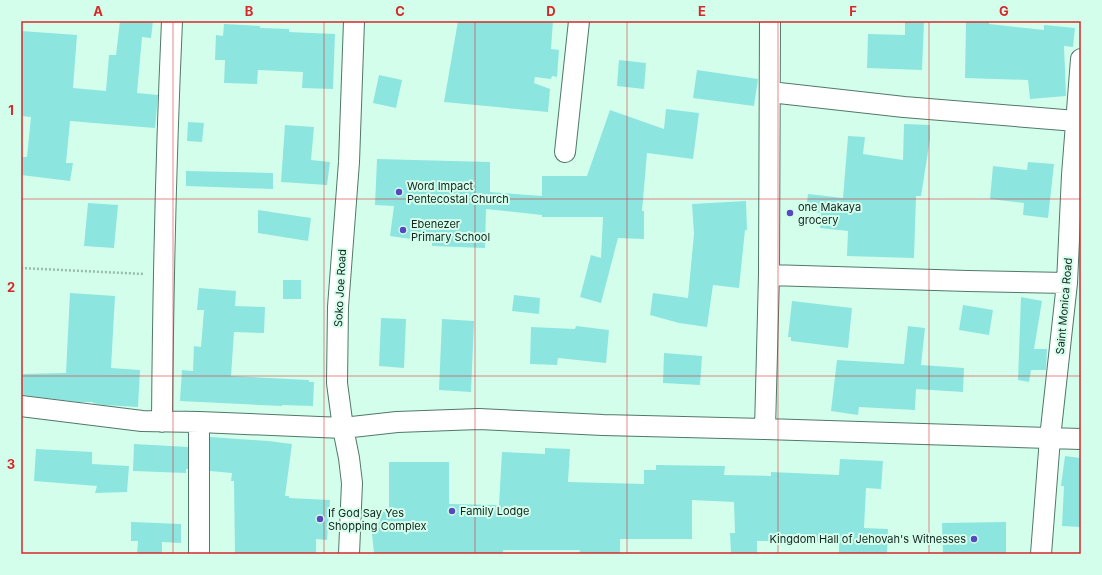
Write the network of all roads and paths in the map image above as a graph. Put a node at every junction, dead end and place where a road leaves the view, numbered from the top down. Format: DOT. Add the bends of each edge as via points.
graph roads {
  1 [pos="172,21"];
  2 [pos="354,21"];
  3 [pos="579,21"];
  4 [pos="770,21"];
  5 [pos="1081,58"];
  6 [pos="770,92"];
  7 [pos="1076,121"];
  8 [pos="565,152"];
  9 [pos="21,268"];
  10 [pos="164,275"];
  11 [pos="769,275"];
  12 [pos="1067,283"];
  13 [pos="21,406"];
  14 [pos="162,422"];
  15 [pos="199,422"];
  16 [pos="343,428"];
  17 [pos="765,428"];
  18 [pos="1050,438"];
  19 [pos="1081,439"];
  20 [pos="199,554"];
  21 [pos="348,554"];
  22 [pos="1041,554"];
  1 -- 10 [label="street"];
  2 -- 16 [label="street, Soko Joe Road" via="349,162 338,307 337,383"];
  3 -- 8 [label="street"];
  4 -- 6 [label="street"];
  5 -- 7 [label="street, Saint Monica Road"];
  6 -- 7 [label="street" via="904,107"];
  6 -- 11 [label="street"];
  7 -- 12 [label="street, Saint Monica Road"];
  9 -- 10 [label="path"];
  10 -- 14 [label="street"];
  11 -- 12 [label="street"];
  11 -- 17 [label="street"];
  12 -- 18 [label="street, Saint Monica Road"];
  13 -- 14 [label="street"];
  14 -- 15 [label="street"];
  15 -- 16 [label="street"];
  15 -- 20 [label="street"];
  16 -- 17 [label="street" via="397,422 479,419 603,425"];
  16 -- 21 [label="street, Soko Joe Road" via="352,483"];
  17 -- 18 [label="street"];
  18 -- 19 [label="street"];
  18 -- 22 [label="street, Saint Monica Road"];
}
